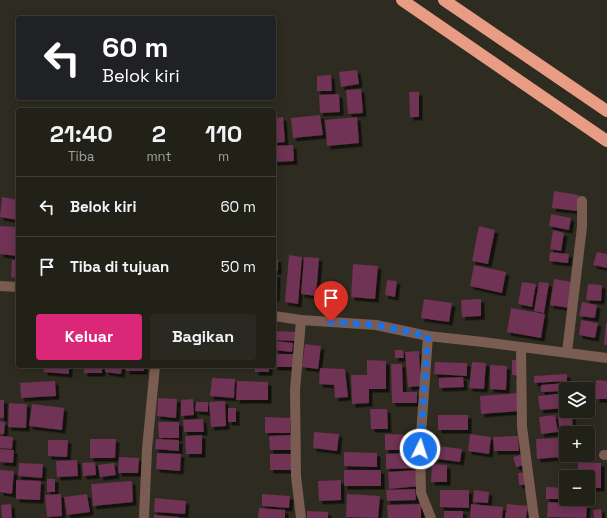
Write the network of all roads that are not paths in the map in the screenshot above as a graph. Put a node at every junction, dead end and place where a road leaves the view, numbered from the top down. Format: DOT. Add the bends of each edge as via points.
graph roads {
  1 [pos="402,0"];
  2 [pos="444,0"];
  3 [pos="607,111"];
  4 [pos="607,141"];
  5 [pos="582,201"];
  6 [pos="0,286"];
  7 [pos="16,288"];
  8 [pos="276,316"];
  9 [pos="301,320"];
  10 [pos="428,336"];
  11 [pos="521,348"];
  12 [pos="567,352"];
  13 [pos="607,358"];
  14 [pos="155,368"];
  15 [pos="144,518"];
  16 [pos="301,518"];
  17 [pos="431,518"];
  18 [pos="534,518"];
  1 -- 4 [label="highway"];
  2 -- 3 [label="highway"];
  5 -- 12 [label="street" via="582,227"];
  6 -- 7 [label="street"];
  8 -- 9 [label="street"];
  9 -- 10 [label="street" via="376,325"];
  9 -- 16 [label="street" via="295,390 296,476"];
  10 -- 11 [label="street"];
  10 -- 17 [label="street" via="420,449 422,498"];
  11 -- 12 [label="street"];
  11 -- 18 [label="street" via="522,427"];
  12 -- 13 [label="street"];
  14 -- 15 [label="street"];
}
